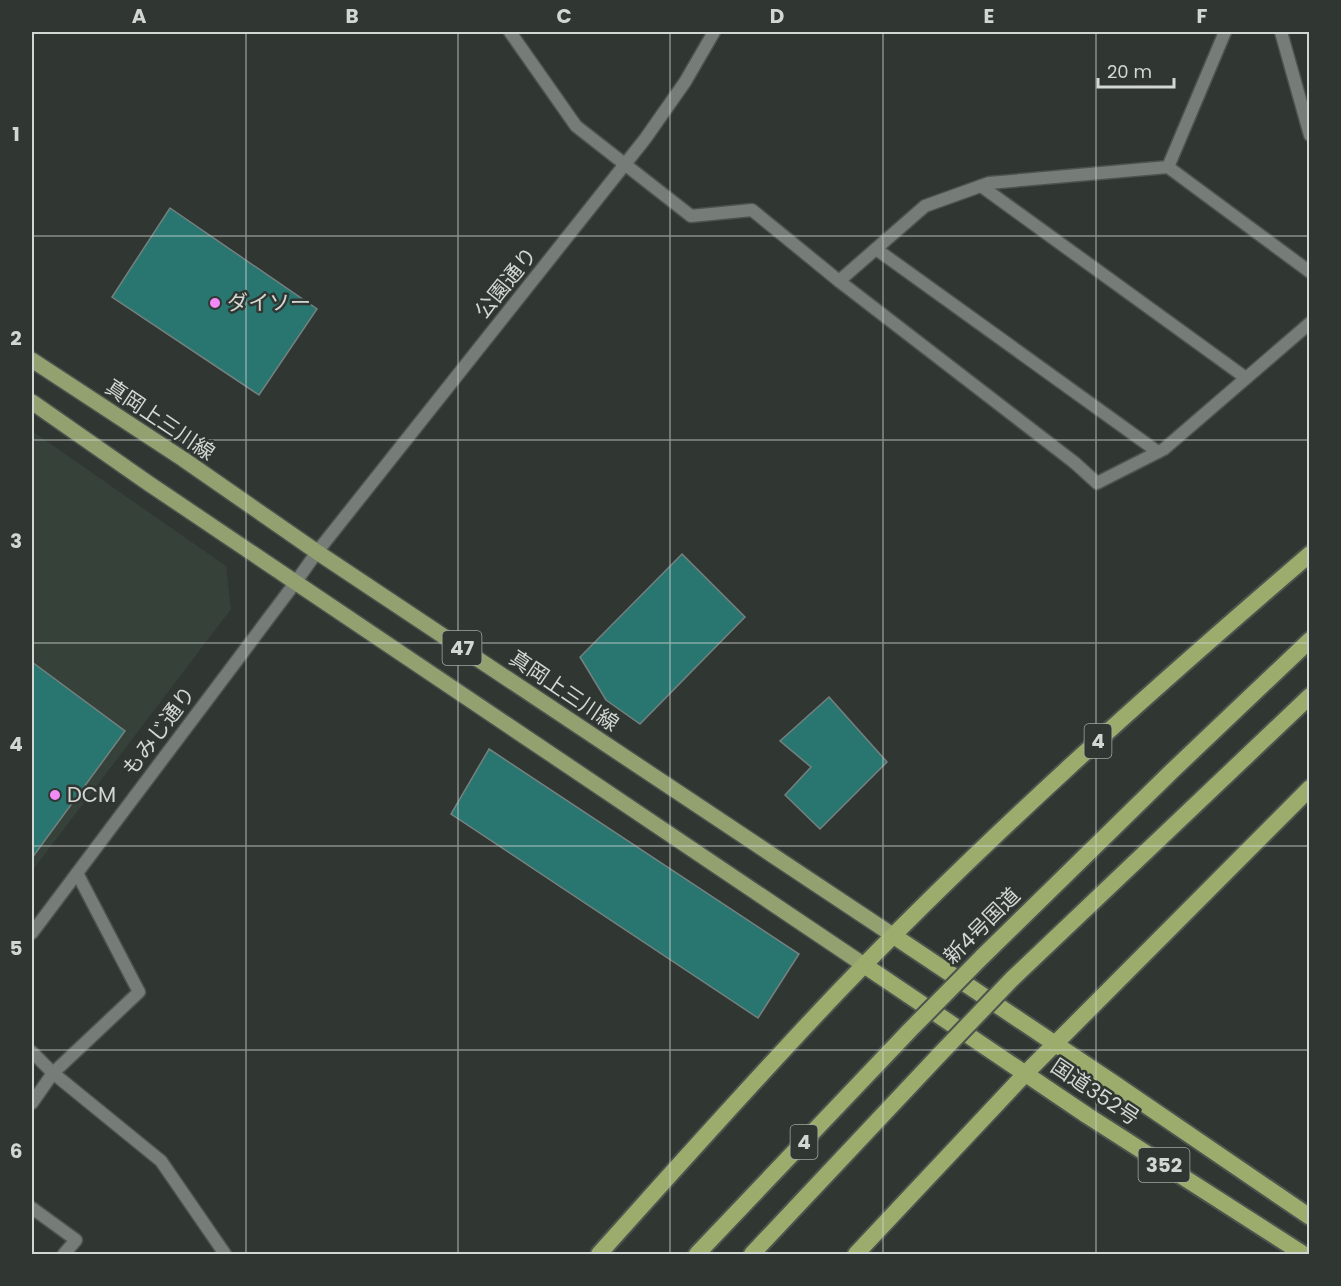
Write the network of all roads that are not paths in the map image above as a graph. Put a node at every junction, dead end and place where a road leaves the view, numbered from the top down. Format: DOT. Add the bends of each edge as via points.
graph roads {
  1 [pos="510,32"];
  2 [pos="714,32"];
  3 [pos="1225,32"];
  4 [pos="1281,32"];
  5 [pos="1310,135"];
  6 [pos="625,164"];
  7 [pos="1168,167"];
  8 [pos="981,186"];
  9 [pos="876,249"];
  10 [pos="1310,272"];
  11 [pos="839,281"];
  12 [pos="1310,323"];
  13 [pos="32,360"];
  14 [pos="1245,378"];
  15 [pos="32,402"];
  16 [pos="1158,452"];
  17 [pos="317,552"];
  18 [pos="1310,554"];
  19 [pos="295,583"];
  20 [pos="1310,640"];
  21 [pos="1310,696"];
  22 [pos="1310,788"];
  23 [pos="77,873"];
  24 [pos="32,933"];
  25 [pos="894,936"];
  26 [pos="864,965"];
  27 [pos="1055,1044"];
  28 [pos="32,1052"];
  29 [pos="53,1073"];
  30 [pos="1026,1073"];
  31 [pos="32,1103"];
  32 [pos="32,1208"];
  33 [pos="1310,1217"];
  34 [pos="64,1254"];
  35 [pos="225,1254"];
  36 [pos="599,1254"];
  37 [pos="697,1254"];
  38 [pos="752,1254"];
  39 [pos="856,1254"];
  40 [pos="1303,1254"];
  1 -- 6 [label="street" via="576,126"];
  2 -- 6 [label="street, 公園通り" via="685,82"];
  3 -- 7 [label="street"];
  4 -- 5 [label="street"];
  6 -- 11 [label="street" via="691,216 752,210"];
  6 -- 17 [label="street, 公園通り"];
  7 -- 8 [label="street"];
  7 -- 10 [label="street"];
  8 -- 9 [label="street" via="925,206"];
  8 -- 14 [label="street"];
  9 -- 11 [label="street"];
  9 -- 16 [label="street"];
  11 -- 16 [label="street" via="1097,483"];
  12 -- 14 [label="street"];
  13 -- 17 [label="main road, 真岡上三川線 / 47"];
  14 -- 16 [label="street"];
  15 -- 19 [label="main road, 47"];
  17 -- 19 [label="street, もみじ通り"];
  17 -- 25 [label="main road, 真岡上三川線 / 47"];
  18 -- 25 [label="highway, 4" via="1054,781"];
  19 -- 23 [label="street, もみじ通り"];
  19 -- 26 [label="main road, 47"];
  20 -- 37 [label="highway, 新4号国道 / 4, bridge" via="982,957"];
  21 -- 38 [label="highway, 4, bridge" via="1012,980"];
  22 -- 27 [label="highway"];
  23 -- 24 [label="street, もみじ通り"];
  23 -- 29 [label="street" via="139,992"];
  25 -- 26 [label="highway, 4"];
  25 -- 27 [label="highway, 国道352号 / 352"];
  26 -- 30 [label="highway, 国道352号 / 352"];
  26 -- 36 [label="highway, 4"];
  27 -- 30 [label="highway"];
  27 -- 33 [label="highway, 国道352号 / 352"];
  28 -- 29 [label="street"];
  29 -- 31 [label="street"];
  29 -- 35 [label="street" via="161,1161"];
  30 -- 39 [label="highway"];
  30 -- 40 [label="highway, 国道352号 / 352"];
  32 -- 34 [label="street" via="76,1240"];
}
